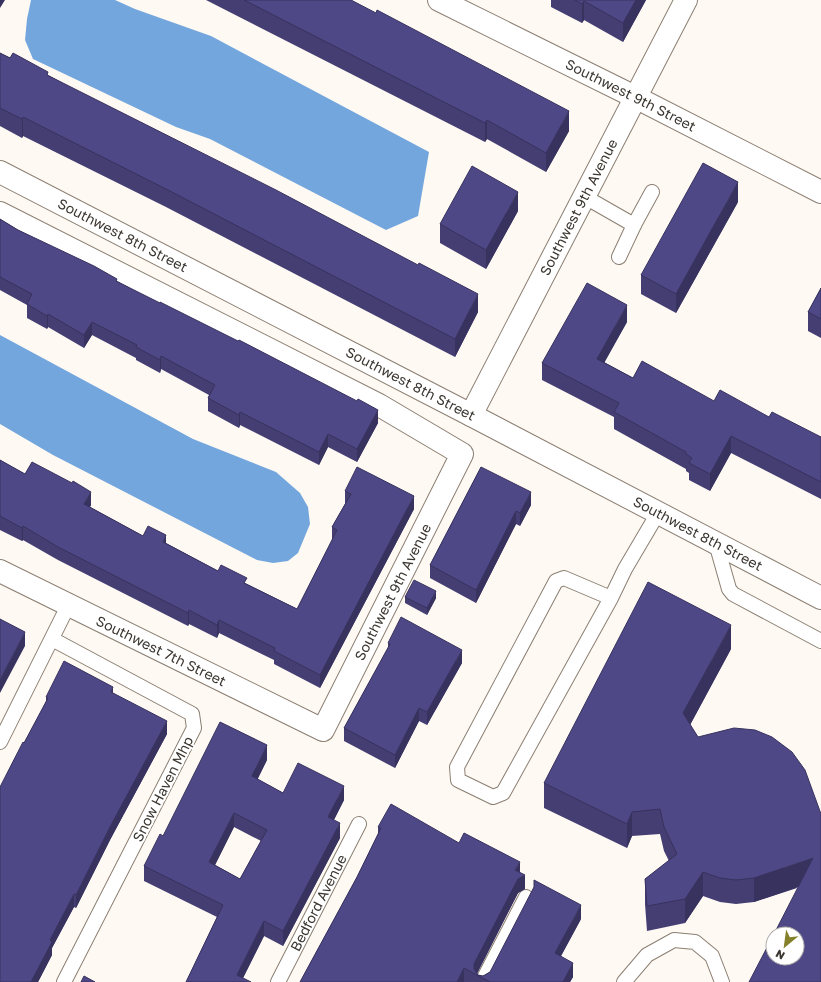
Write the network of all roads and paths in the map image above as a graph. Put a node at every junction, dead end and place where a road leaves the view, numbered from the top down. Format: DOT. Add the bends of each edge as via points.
graph roads {
  1 [pos="439,0"];
  2 [pos="686,0"];
  3 [pos="637,98"];
  4 [pos="0,172"];
  5 [pos="652,192"];
  6 [pos="821,192"];
  7 [pos="585,197"];
  8 [pos="0,213"];
  9 [pos="634,225"];
  10 [pos="619,257"];
  11 [pos="472,415"];
  12 [pos="658,513"];
  13 [pos="716,543"];
  14 [pos="0,571"];
  15 [pos="611,598"];
  16 [pos="821,598"];
  17 [pos="68,606"];
  18 [pos="52,639"];
  19 [pos="821,641"];
  20 [pos="323,730"];
  21 [pos="0,742"];
  22 [pos="359,824"];
  23 [pos="526,897"];
  24 [pos="64,982"];
  25 [pos="278,982"];
  26 [pos="482,982"];
  27 [pos="624,982"];
  28 [pos="722,982"];
  1 -- 3 [label="street, Southwest 9th Street"];
  2 -- 3 [label="street, Southwest 9th Avenue"];
  3 -- 6 [label="street, Southwest 9th Street"];
  3 -- 7 [label="street, Southwest 9th Avenue"];
  4 -- 11 [label="street, Southwest 8th Street"];
  5 -- 9 [label="lane"];
  7 -- 9 [label="lane"];
  7 -- 11 [label="street, Southwest 9th Avenue"];
  8 -- 20 [label="street, Southwest 9th Avenue" via="379,405 462,454"];
  9 -- 10 [label="lane"];
  11 -- 12 [label="street, Southwest 8th Street"];
  12 -- 13 [label="street, Southwest 8th Street"];
  12 -- 15 [label="lane"];
  13 -- 16 [label="street, Southwest 8th Street"];
  13 -- 19 [label="lane" via="729,589 733,594"];
  14 -- 17 [label="street, Southwest 7th Street"];
  15 -- 15 [label="lane" via="503,793 492,797 458,780 457,767 556,581 564,578"];
  17 -- 18 [label="lane"];
  17 -- 20 [label="street, Southwest 7th Street"];
  18 -- 21 [label="lane"];
  18 -- 24 [label="lane, Snow Haven Mhp" via="192,714 194,728"];
  22 -- 25 [label="lane, Bedford Avenue"];
  23 -- 26 [label="lane"];
  27 -- 28 [label="lane" via="647,955 674,940 695,942 712,956"];
}
